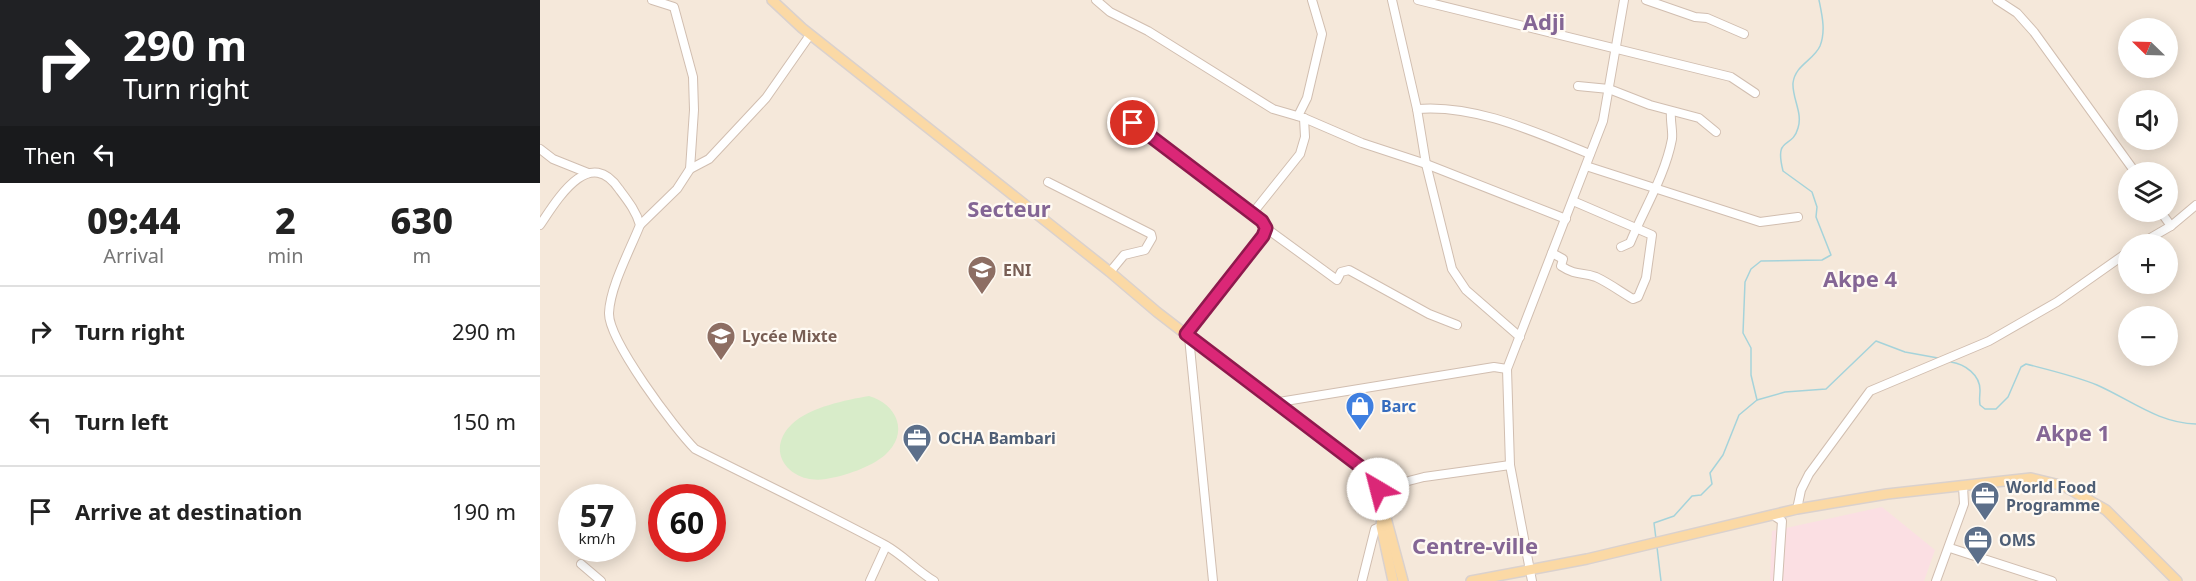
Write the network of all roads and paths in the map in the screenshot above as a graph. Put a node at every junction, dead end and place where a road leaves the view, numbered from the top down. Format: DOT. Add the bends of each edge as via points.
graph roads {
  1 [pos="652,0"];
  2 [pos="772,0"];
  3 [pos="1096,0"];
  4 [pos="1312,0"];
  5 [pos="1392,0"];
  6 [pos="1418,0"];
  7 [pos="1624,0"];
  8 [pos="1646,0"];
  9 [pos="1997,0"];
  10 [pos="673,3"];
  11 [pos="1744,34"];
  12 [pos="810,35"];
  13 [pos="1615,46"];
  14 [pos="1578,86"];
  15 [pos="1609,89"];
  16 [pos="1755,93"];
  17 [pos="1417,109"];
  18 [pos="1119,111"];
  19 [pos="1671,112"];
  20 [pos="1301,117"];
  21 [pos="1716,132"];
  22 [pos="540,149"];
  23 [pos="1590,154"];
  24 [pos="2128,162"];
  25 [pos="1426,164"];
  26 [pos="1586,166"];
  27 [pos="690,169"];
  28 [pos="588,173"];
  29 [pos="1048,182"];
  30 [pos="1655,190"];
  31 [pos="1573,201"];
  32 [pos="2196,205"];
  33 [pos="1252,214"];
  34 [pos="1798,217"];
  35 [pos="1566,219"];
  36 [pos="2168,222"];
  37 [pos="540,225"];
  38 [pos="640,225"];
  39 [pos="2171,226"];
  40 [pos="1266,228"];
  41 [pos="1636,228"];
  42 [pos="2157,234"];
  43 [pos="1621,247"];
  44 [pos="1552,253"];
  45 [pos="2118,259"];
  46 [pos="1110,272"];
  47 [pos="1457,325"];
  48 [pos="1187,335"];
  49 [pos="1520,337"];
  50 [pos="1507,369"];
  51 [pos="1274,403"];
  52 [pos="1510,465"];
  53 [pos="1963,486"];
  54 [pos="1385,488"];
  55 [pos="1797,509"];
  56 [pos="1773,515"];
  57 [pos="1384,525"];
  58 [pos="1388,544"];
  59 [pos="886,546"];
  60 [pos="1950,548"];
  61 [pos="581,564"];
  62 [pos="1530,569"];
  63 [pos="601,581"];
  64 [pos="870,581"];
  65 [pos="934,581"];
  66 [pos="1213,581"];
  67 [pos="1362,581"];
  68 [pos="1393,581"];
  69 [pos="1403,581"];
  70 [pos="1471,581"];
  71 [pos="1532,581"];
  72 [pos="1778,581"];
  73 [pos="1936,581"];
  74 [pos="2052,581"];
  75 [pos="2177,581"];
  1 -- 10 [label="street"];
  2 -- 12 [label="main road"];
  3 -- 20 [label="street" via="1260,103"];
  4 -- 20 [label="street" via="1322,34"];
  5 -- 17 [label="street"];
  6 -- 13 [label="street"];
  7 -- 13 [label="street"];
  8 -- 11 [label="street"];
  9 -- 24 [label="street" via="2017,13 2034,32"];
  10 -- 27 [label="street" via="693,77"];
  12 -- 27 [label="street" via="766,98 709,159"];
  12 -- 46 [label="main road"];
  13 -- 15 [label="street"];
  13 -- 16 [label="street" via="1731,77"];
  14 -- 15 [label="street"];
  15 -- 19 [label="street"];
  15 -- 23 [label="street" via="1604,122"];
  17 -- 23 [label="street" via="1441,107 1462,111"];
  17 -- 25 [label="street"];
  18 -- 33 [label="street"];
  19 -- 21 [label="street" via="1699,118"];
  19 -- 30 [label="street" via="1672,137"];
  20 -- 25 [label="street"];
  20 -- 33 [label="street" via="1305,137 1300,154"];
  22 -- 28 [label="street" via="553,159"];
  23 -- 26 [label="street"];
  25 -- 35 [label="street"];
  25 -- 49 [label="street" via="1448,258 1457,280"];
  26 -- 30 [label="street"];
  26 -- 31 [label="street"];
  27 -- 38 [label="street" via="677,189"];
  28 -- 37 [label="street" via="567,187"];
  28 -- 38 [label="street" via="613,179"];
  29 -- 46 [label="street" via="1151,234 1145,250 1124,255"];
  30 -- 34 [label="street" via="1708,203 1760,222"];
  30 -- 41 [label="street"];
  31 -- 35 [label="street"];
  31 -- 41 [label="street"];
  32 -- 39 [label="street"];
  33 -- 40 [label="street"];
  35 -- 44 [label="street"];
  36 -- 39 [label="street"];
  38 -- 59 [label="street" via="609,314 624,352 682,436 695,449"];
  39 -- 42 [label="street"];
  40 -- 47 [label="street" via="1337,280 1341,272 1349,270"];
  40 -- 48 [label="street"];
  41 -- 43 [label="street" via="1630,243"];
  41 -- 44 [label="street" via="1652,235 1646,278 1636,299 1593,276 1569,272 1561,266 1563,259"];
  44 -- 49 [label="street"];
  45 -- 55 [label="street" via="2056,302 1989,341 1869,391 1809,474"];
  46 -- 48 [label="main road"];
  48 -- 51 [label="main road"];
  48 -- 66 [label="street"];
  49 -- 50 [label="street"];
  50 -- 51 [label="street" via="1494,367"];
  50 -- 52 [label="street"];
  51 -- 54 [label="main road"];
  52 -- 54 [label="street" via="1424,477"];
  52 -- 62 [label="street"];
  53 -- 55 [label="main road"];
  53 -- 60 [label="street" via="1964,504"];
  53 -- 75 [label="main road" via="2031,478 2064,486 2106,510"];
  54 -- 57 [label="main road"];
  55 -- 56 [label="main road"];
  56 -- 62 [label="main road"];
  56 -- 72 [label="street" via="1782,521"];
  57 -- 58 [label="main road"];
  57 -- 67 [label="street" via="1376,530"];
  58 -- 68 [label="main road"];
  58 -- 69 [label="main road"];
  59 -- 64 [label="street"];
  59 -- 65 [label="street"];
  60 -- 73 [label="street"];
  60 -- 74 [label="street"];
  61 -- 63 [label="street"];
  62 -- 70 [label="main road"];
  62 -- 71 [label="street"];
}
